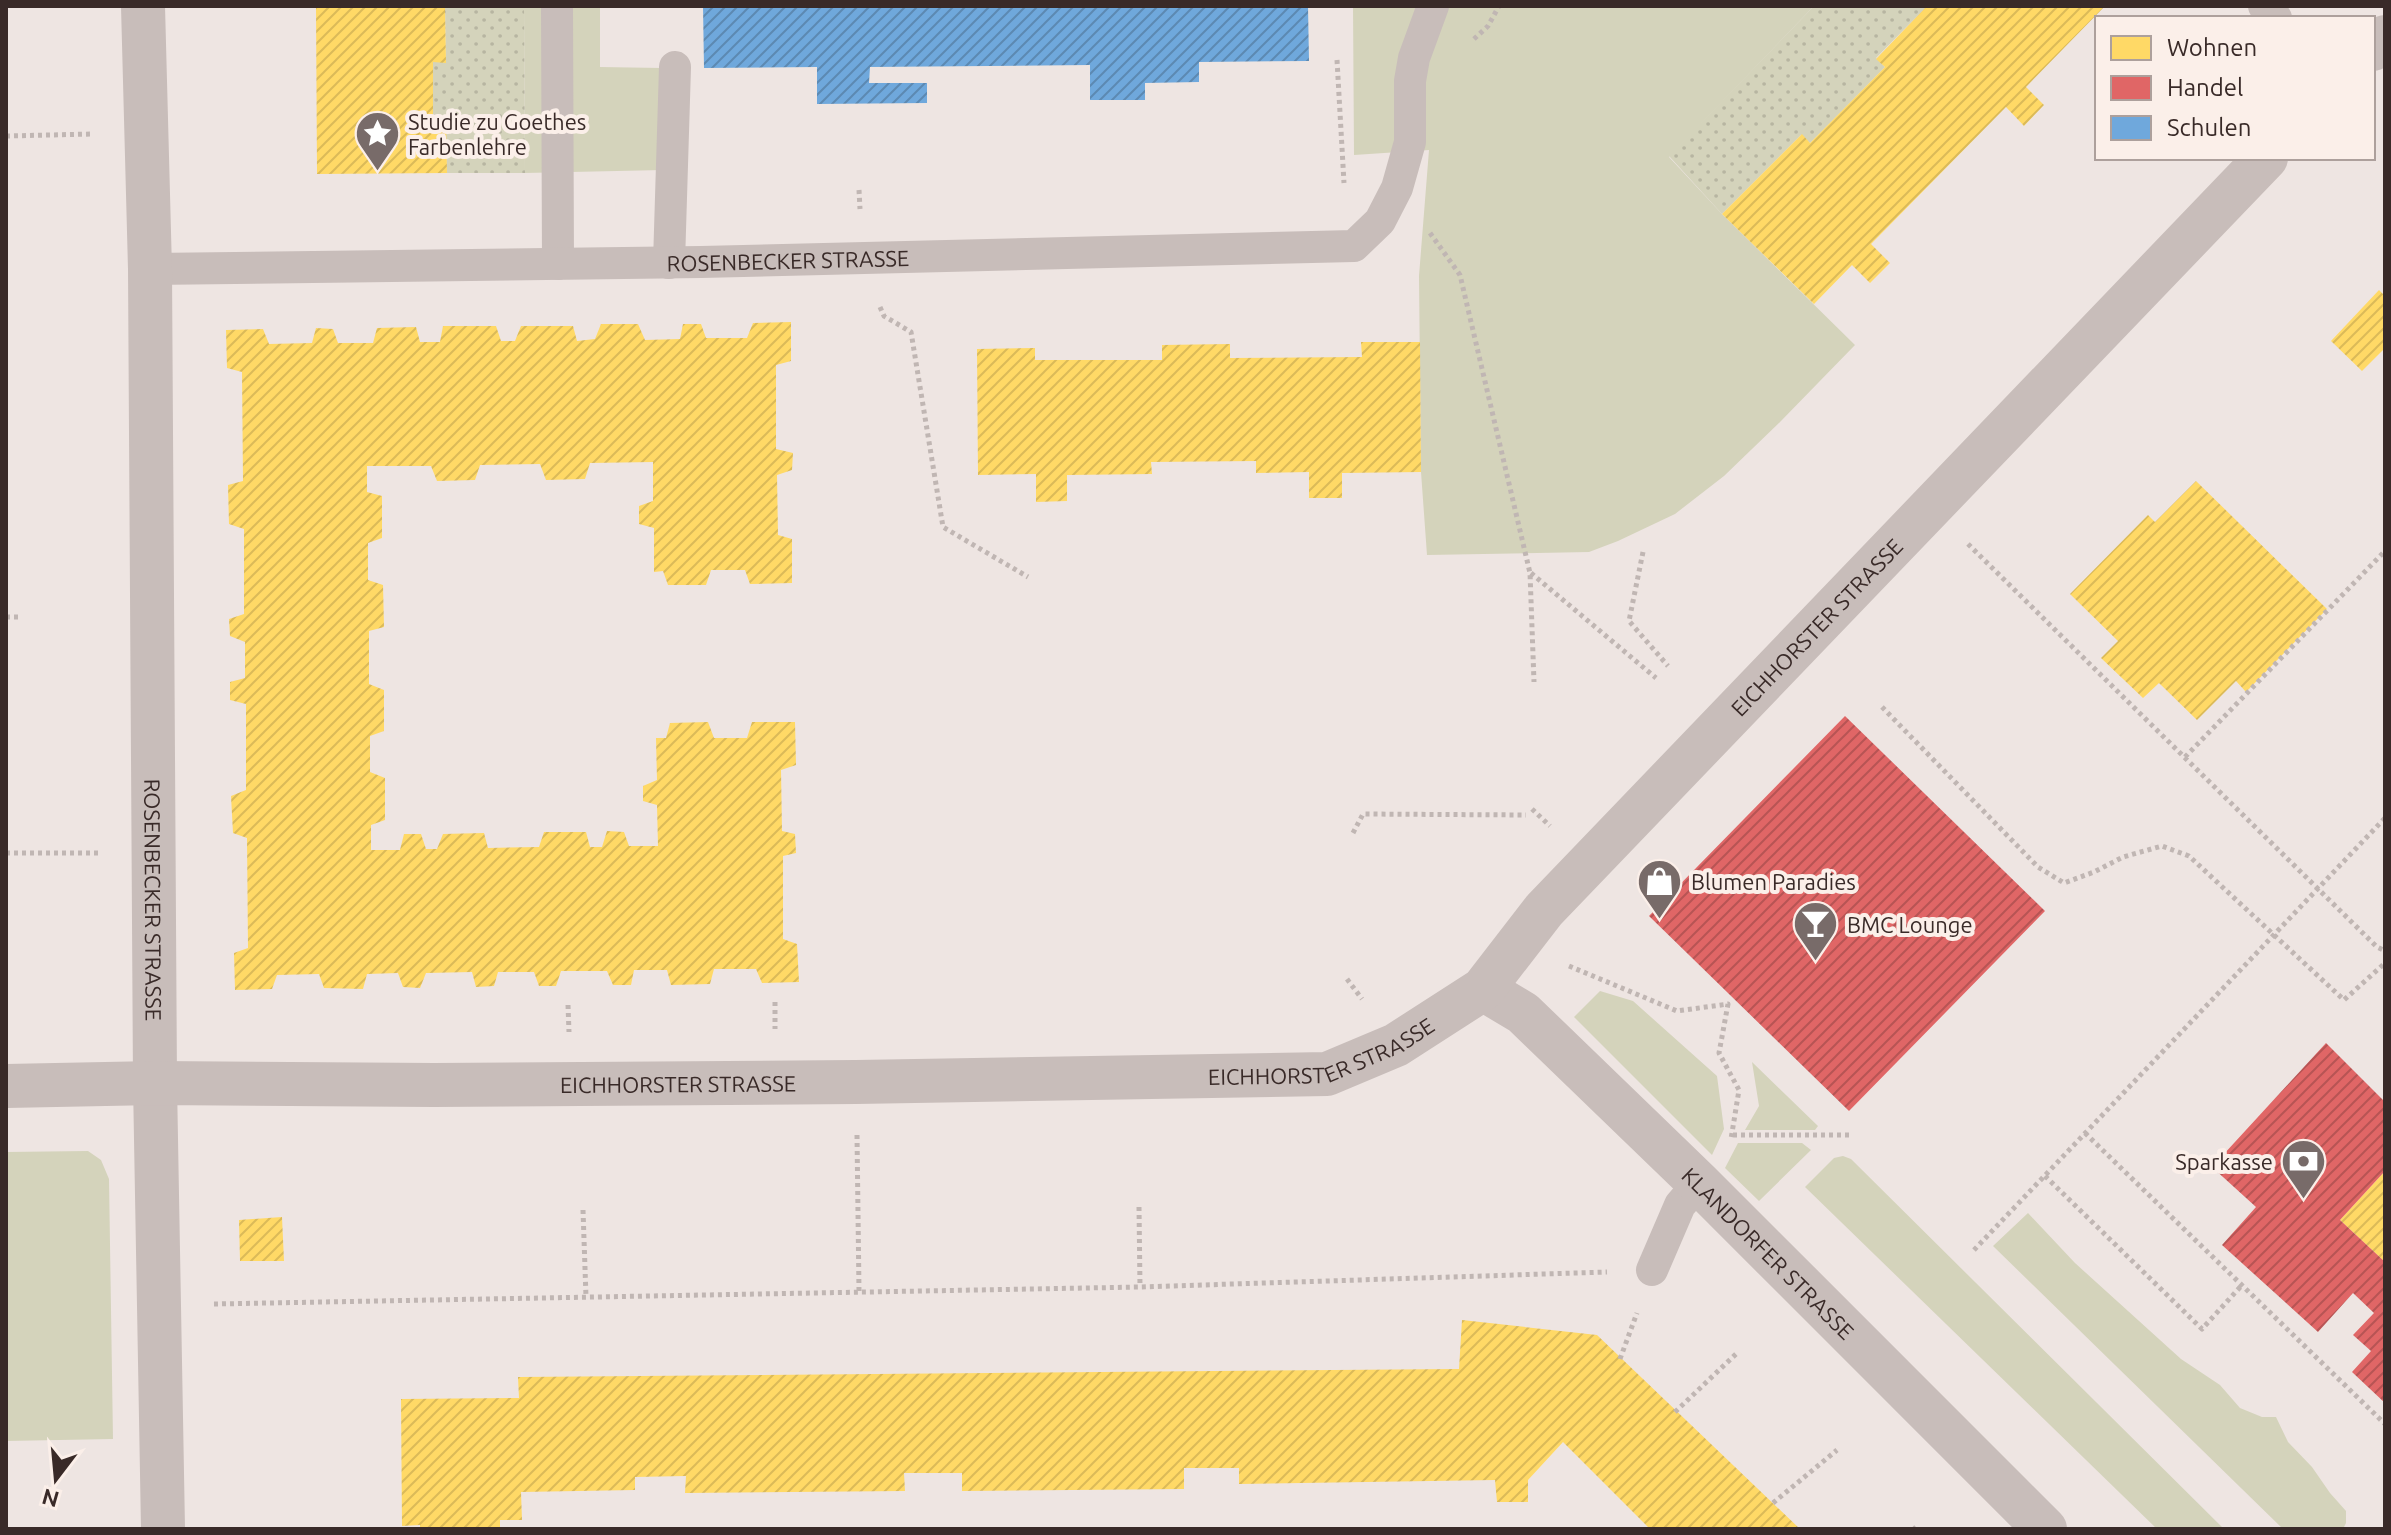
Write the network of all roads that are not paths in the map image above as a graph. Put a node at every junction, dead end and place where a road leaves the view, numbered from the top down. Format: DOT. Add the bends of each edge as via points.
graph roads {
  1 [pos="143,6"];
  2 [pos="557,6"];
  3 [pos="1433,6"];
  4 [pos="675,67"];
  5 [pos="2264,160"];
  6 [pos="669,263"];
  7 [pos="558,264"];
  8 [pos="150,269"];
  9 [pos="1483,989"];
  10 [pos="155,1083"];
  11 [pos="6,1086"];
  12 [pos="1699,1183"];
  13 [pos="1652,1270"];
  14 [pos="163,1529"];
  15 [pos="2045,1529"];
  1 -- 8 [label="street, ROSENBECKER STRASSE"];
  2 -- 7 [label="lane"];
  3 -- 6 [label="lane, ROSENBECKER STRASSE" via="1414,58 1410,142 1397,188 1380,221 1354,246"];
  4 -- 6 [label="lane"];
  5 -- 9 [label="street, EICHHORSTER STRASSE" via="1544,910"];
  6 -- 7 [label="lane, ROSENBECKER STRASSE"];
  7 -- 8 [label="lane, ROSENBECKER STRASSE"];
  8 -- 10 [label="street, ROSENBECKER STRASSE"];
  9 -- 10 [label="street, EICHHORSTER STRASSE" via="1396,1045 1327,1074 856,1082"];
  9 -- 12 [label="street, KLANDORFER STRASSE" via="1523,1013"];
  10 -- 11 [label="street, EICHHORSTER STRASSE"];
  10 -- 14 [label="street, ROSENBECKER STRASSE"];
  12 -- 13 [label="lane" via="1680,1205"];
  12 -- 15 [label="street, KLANDORFER STRASSE"];
}
